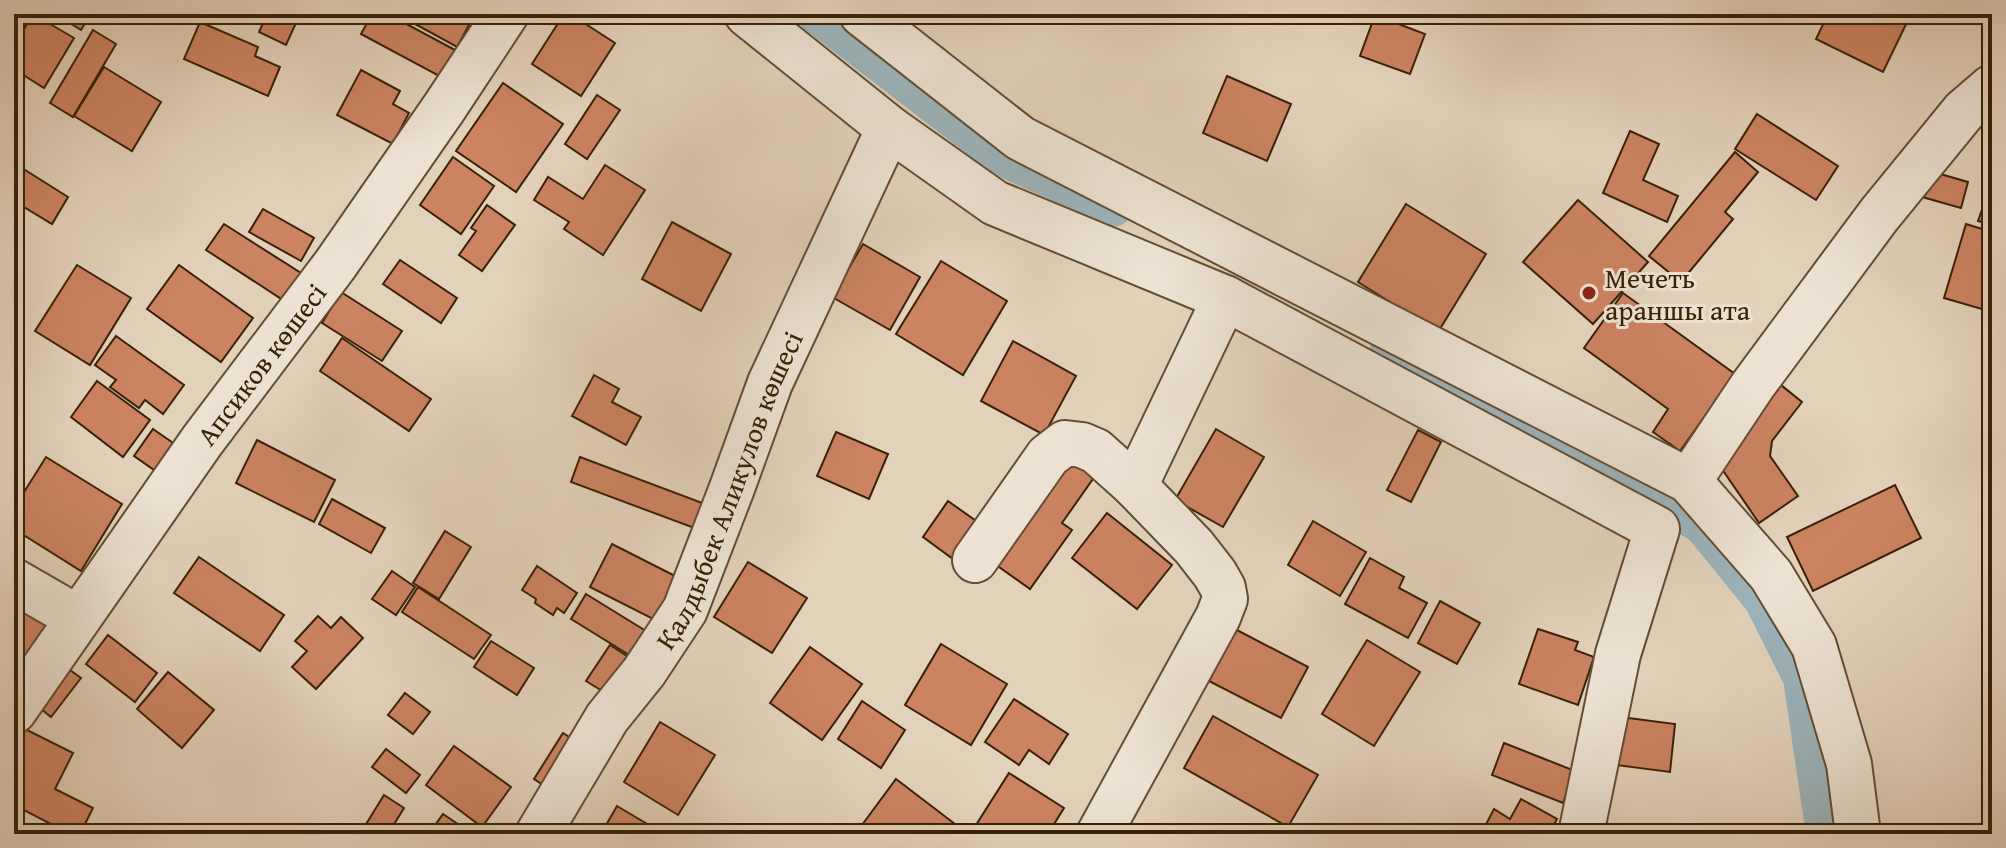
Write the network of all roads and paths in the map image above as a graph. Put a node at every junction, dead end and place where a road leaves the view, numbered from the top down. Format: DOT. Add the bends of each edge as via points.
graph roads {
  1 [pos="506,14"];
  2 [pos="862,14"];
  3 [pos="757,17"];
  4 [pos="1992,87"];
  5 [pos="889,128"];
  6 [pos="1225,298"];
  7 [pos="1689,481"];
  8 [pos="1135,486"];
  9 [pos="975,560"];
  10 [pos="14,581"];
  11 [pos="78,618"];
  12 [pos="14,711"];
  13 [pos="538,834"];
  14 [pos="1099,834"];
  15 [pos="1581,834"];
  16 [pos="1858,834"];
  1 -- 11 [label="street, Апсиков көшесі" via="335,265"];
  2 -- 7 [label="street" via="1020,138"];
  3 -- 5 [label="street"];
  4 -- 7 [label="street" via="1964,111 1879,215"];
  5 -- 6 [label="street" via="995,203"];
  5 -- 13 [label="street, Қалдыбек Аликулов көшесі" via="770,383 685,610 607,718"];
  6 -- 8 [label="street"];
  6 -- 15 [label="street" via="1657,529 1618,654"];
  7 -- 16 [label="street" via="1771,575 1814,646 1849,764"];
  8 -- 9 [label="street" via="1096,451 1065,443 1048,456"];
  8 -- 14 [label="street" via="1194,547 1215,574 1225,599"];
  10 -- 11 [label="street"];
  11 -- 12 [label="street, Апсиков көшесі"];
}
